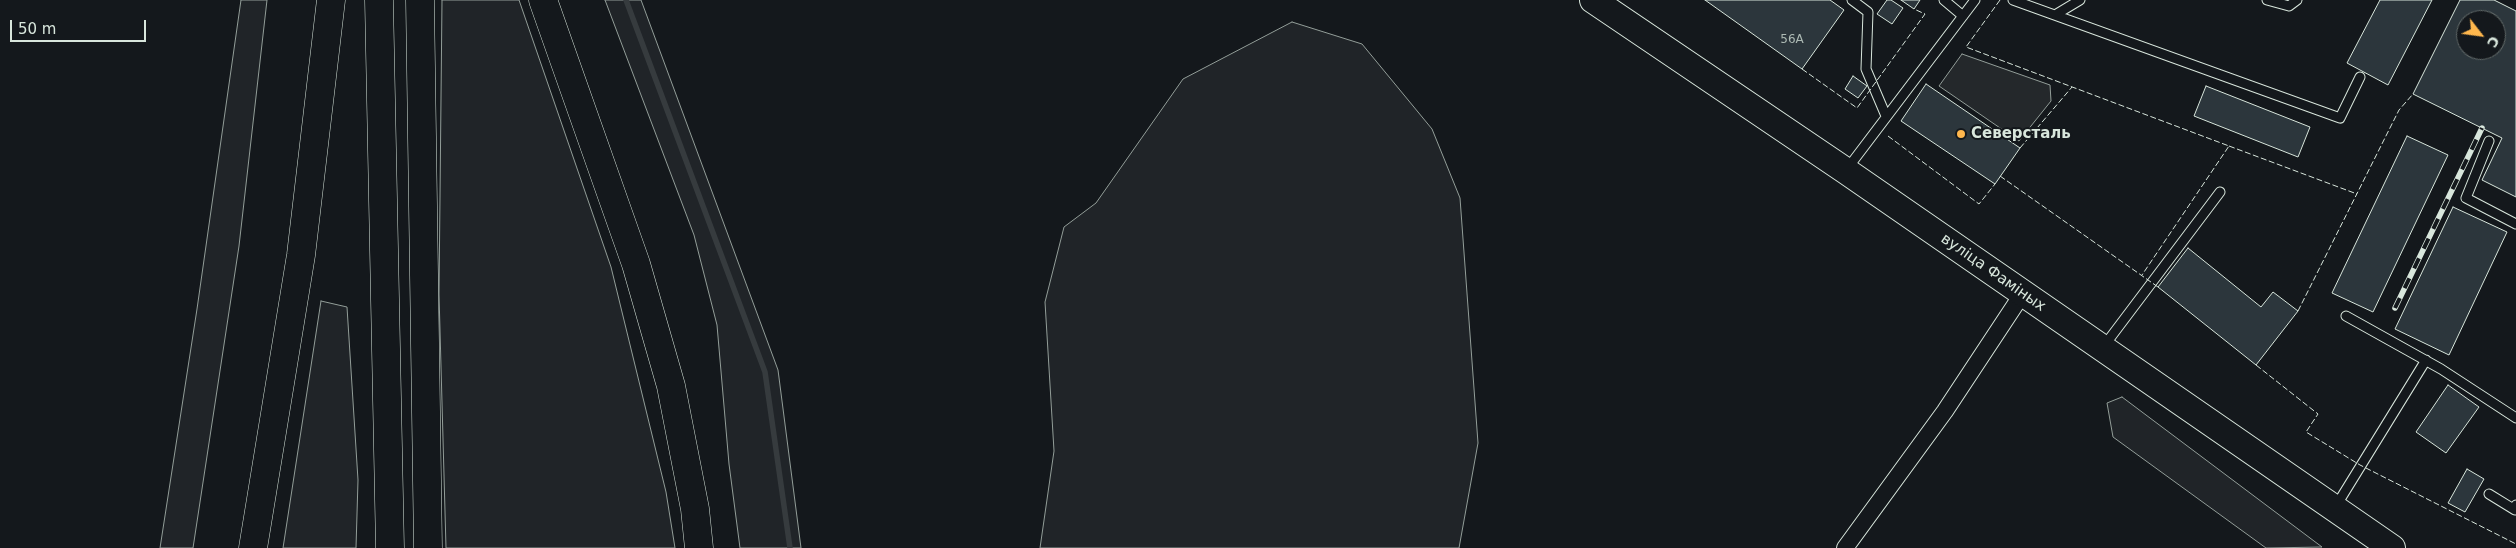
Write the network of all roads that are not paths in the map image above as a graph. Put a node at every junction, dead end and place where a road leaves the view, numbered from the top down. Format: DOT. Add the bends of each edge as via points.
graph roads {
  1 [pos="331,0"];
  2 [pos="379,0"];
  3 [pos="420,0"];
  4 [pos="543,0"];
  5 [pos="1593,0"];
  6 [pos="1852,0"];
  7 [pos="1944,0"];
  8 [pos="1975,0"];
  9 [pos="2013,0"];
  10 [pos="2080,0"];
  11 [pos="2267,0"];
  12 [pos="2297,0"];
  13 [pos="2056,15"];
  14 [pos="1962,16"];
  15 [pos="2360,77"];
  16 [pos="1886,116"];
  17 [pos="2489,141"];
  18 [pos="1846,171"];
  19 [pos="2220,192"];
  20 [pos="2516,224"];
  21 [pos="2023,293"];
  22 [pos="2346,316"];
  23 [pos="2102,348"];
  24 [pos="2426,360"];
  25 [pos="2516,418"];
  26 [pos="2489,494"];
  27 [pos="2516,505"];
  28 [pos="2335,509"];
  29 [pos="254,548"];
  30 [pos="390,548"];
  31 [pos="428,548"];
  32 [pos="700,548"];
  33 [pos="1844,548"];
  34 [pos="2392,548"];
  1 -- 29 [label="highway" via="301,255"];
  2 -- 30 [label="highway"];
  3 -- 31 [label="highway"];
  4 -- 32 [label="highway" via="636,264 658,339 671,386"];
  5 -- 18 [label="main road, вуліца Фаміных"];
  6 -- 16 [label="lane" via="1868,12 1866,69"];
  7 -- 14 [label="lane"];
  8 -- 14 [label="lane"];
  9 -- 13 [label="lane"];
  10 -- 13 [label="lane"];
  11 -- 12 [label="lane" via="2289,6"];
  13 -- 15 [label="lane" via="2340,118"];
  14 -- 16 [label="lane"];
  16 -- 18 [label="lane"];
  17 -- 20 [label="lane" via="2466,198"];
  18 -- 21 [label="main road, вуліца Фаміных"];
  19 -- 23 [label="lane"];
  21 -- 23 [label="main road, вуліца Фаміных"];
  21 -- 33 [label="street" via="1945,411"];
  22 -- 24 [label="lane"];
  23 -- 28 [label="main road, вуліца Фаміных"];
  24 -- 25 [label="lane"];
  24 -- 28 [label="lane"];
  26 -- 27 [label="lane" via="2515,510"];
  28 -- 34 [label="main road, вуліца Фаміных"];
}
